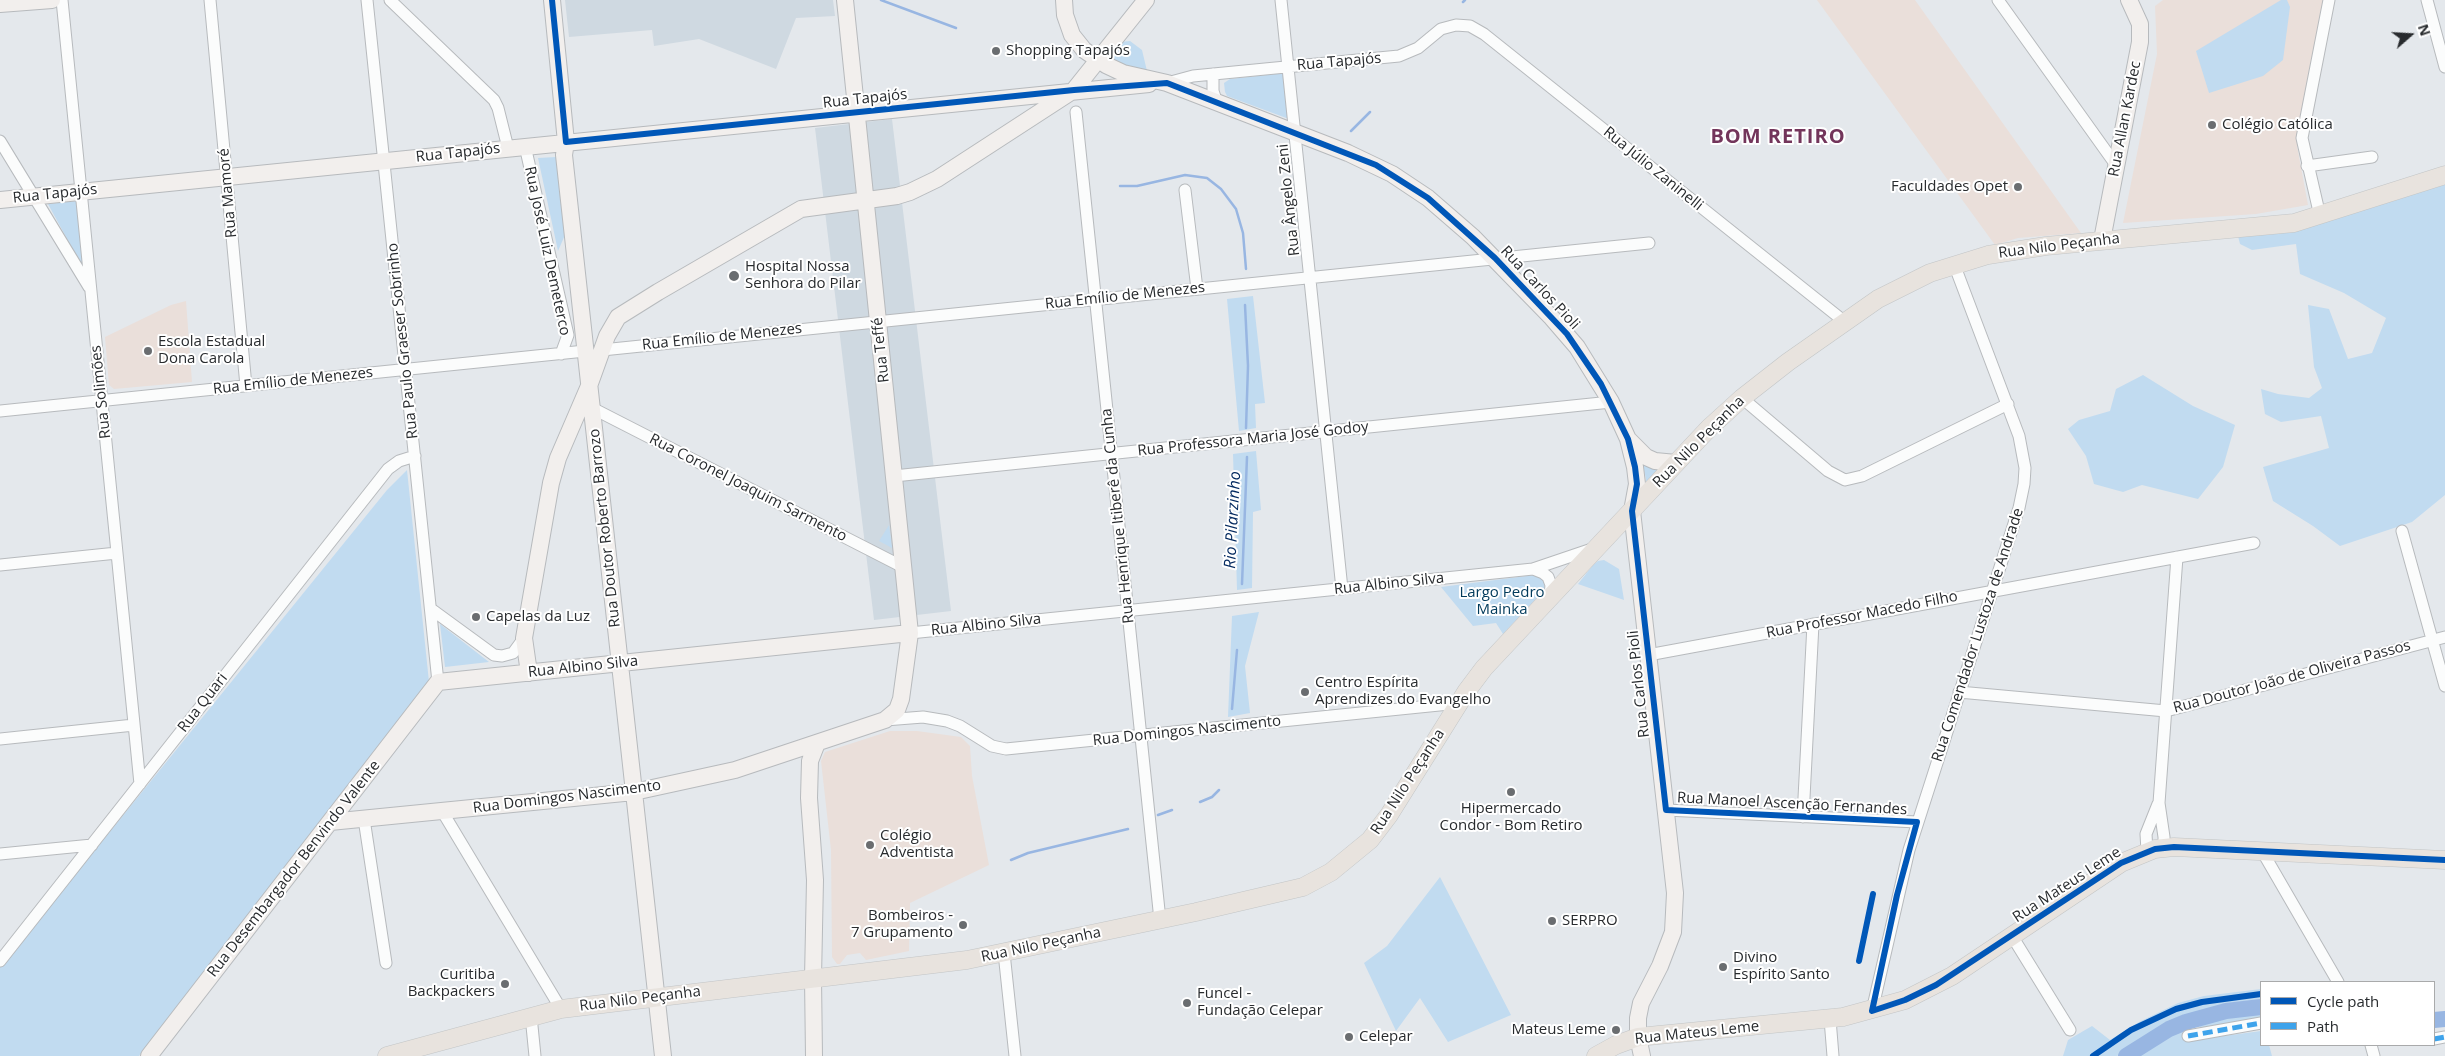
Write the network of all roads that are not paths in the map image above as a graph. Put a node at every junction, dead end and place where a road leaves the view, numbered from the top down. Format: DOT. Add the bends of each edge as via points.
graph roads {
  1 [pos="52,0"];
  2 [pos="62,0"];
  3 [pos="210,0"];
  4 [pos="367,0"];
  5 [pos="390,0"];
  6 [pos="552,0"];
  7 [pos="845,0"];
  8 [pos="1064,0"];
  9 [pos="1146,0"];
  10 [pos="1281,0"];
  11 [pos="1998,0"];
  12 [pos="2129,0"];
  13 [pos="2329,0"];
  14 [pos="2427,0"];
  15 [pos="0,4"];
  16 [pos="1456,25"];
  17 [pos="1098,60"];
  18 [pos="1288,67"];
  19 [pos="2445,68"];
  20 [pos="1213,74"];
  21 [pos="1167,83"];
  22 [pos="1074,90"];
  23 [pos="1008,97"];
  24 [pos="1217,103"];
  25 [pos="1076,112"];
  26 [pos="856,113"];
  27 [pos="1018,127"];
  28 [pos="1295,132"];
  29 [pos="0,141"];
  30 [pos="566,142"];
  31 [pos="517,147"];
  32 [pos="2372,157"];
  33 [pos="384,161"];
  34 [pos="2116,166"];
  35 [pos="2307,166"];
  36 [pos="2445,175"];
  37 [pos="226,177"];
  38 [pos="1185,190"];
  39 [pos="81,192"];
  40 [pos="34,196"];
  41 [pos="0,200"];
  42 [pos="866,201"];
  43 [pos="2320,216"];
  44 [pos="2102,240"];
  45 [pos="1649,243"];
  46 [pos="1495,258"];
  47 [pos="1954,264"];
  48 [pos="1310,277"];
  49 [pos="91,289"];
  50 [pos="1196,289"];
  51 [pos="1095,299"];
  52 [pos="878,322"];
  53 [pos="1845,322"];
  54 [pos="594,350"];
  55 [pos="561,354"];
  56 [pos="406,370"];
  57 [pos="246,386"];
  58 [pos="1742,398"];
  59 [pos="102,401"];
  60 [pos="1611,402"];
  61 [pos="2008,404"];
  62 [pos="0,411"];
  63 [pos="584,411"];
  64 [pos="1326,432"];
  65 [pos="1628,439"];
  66 [pos="1111,454"];
  67 [pos="415,456"];
  68 [pos="1676,463"];
  69 [pos="894,476"];
  70 [pos="1632,511"];
  71 [pos="2402,531"];
  72 [pos="2254,543"];
  73 [pos="1596,547"];
  74 [pos="117,553"];
  75 [pos="2177,557"];
  76 [pos="0,565"];
  77 [pos="903,567"];
  78 [pos="1533,569"];
  79 [pos="1342,589"];
  80 [pos="1992,591"];
  81 [pos="1550,596"];
  82 [pos="431,609"];
  83 [pos="1128,611"];
  84 [pos="1812,624"];
  85 [pos="910,633"];
  86 [pos="2445,637"];
  87 [pos="524,638"];
  88 [pos="2432,640"];
  89 [pos="1648,655"];
  90 [pos="620,663"];
  91 [pos="529,673"];
  92 [pos="438,682"];
  93 [pos="2445,686"];
  94 [pos="1959,692"];
  95 [pos="901,699"];
  96 [pos="1459,703"];
  97 [pos="2166,711"];
  98 [pos="923,717"];
  99 [pos="885,720"];
  100 [pos="134,725"];
  101 [pos="1140,736"];
  102 [pos="0,739"];
  103 [pos="817,743"];
  104 [pos="795,750"];
  105 [pos="140,784"];
  106 [pos="634,792"];
  107 [pos="809,798"];
  108 [pos="2159,803"];
  109 [pos="1666,810"];
  110 [pos="442,811"];
  111 [pos="1802,817"];
  112 [pos="364,819"];
  113 [pos="330,822"];
  114 [pos="1917,822"];
  115 [pos="92,844"];
  116 [pos="2155,849"];
  117 [pos="2262,851"];
  118 [pos="0,854"];
  119 [pos="2445,860"];
  120 [pos="1160,920"];
  121 [pos="2012,936"];
  122 [pos="1004,953"];
  123 [pos="0,961"];
  124 [pos="386,963"];
  125 [pos="813,978"];
  126 [pos="2337,981"];
  127 [pos="657,997"];
  128 [pos="561,1009"];
  129 [pos="1872,1011"];
  130 [pos="531,1016"];
  131 [pos="1830,1019"];
  132 [pos="2260,1023"];
  133 [pos="2070,1030"];
  134 [pos="2188,1036"];
  135 [pos="1638,1037"];
  136 [pos="407,1053"];
  137 [pos="149,1056"];
  138 [pos="387,1056"];
  139 [pos="535,1056"];
  140 [pos="663,1056"];
  141 [pos="814,1056"];
  142 [pos="1015,1056"];
  143 [pos="1596,1056"];
  144 [pos="1642,1056"];
  145 [pos="1833,1056"];
  1 -- 15 [label="main road"];
  2 -- 39 [label="street, Rua Solimões"];
  3 -- 37 [label="street, Rua Mamoré"];
  4 -- 33 [label="street, Rua Paulo Graeser Sobrinho"];
  5 -- 31 [label="street, Rua José Luiz Demeterco" via="494,100"];
  6 -- 30 [label="main road"];
  7 -- 26 [label="main road, Rua Teffé"];
  8 -- 17 [label="main road" via="1072,35"];
  9 -- 17 [label="main road"];
  10 -- 18 [label="street, Rua Ângelo Zeni"];
  11 -- 34 [label="street"];
  12 -- 34 [label="main road, Rua Allan Kardec" via="2140,24 2140,42"];
  13 -- 35 [label="street" via="2303,130 2302,144"];
  14 -- 19 [label="street"];
  16 -- 18 [label="street, Rua Tapajós" via="1441,29 1418,48 1399,56"];
  16 -- 53 [label="street, Rua Júlio Zaninelli" via="1470,26 1484,34"];
  17 -- 21 [label="main road, Rua Carlos Pioli" via="1123,73"];
  17 -- 22 [label="main road"];
  18 -- 20 [label="street, Rua Tapajós"];
  18 -- 28 [label="street, Rua Ângelo Zeni"];
  20 -- 21 [label="street, Rua Tapajós"];
  20 -- 24 [label="street"];
  21 -- 22 [label="main road, Rua Tapajós"];
  21 -- 24 [label="main road, Rua Carlos Pioli"];
  22 -- 23 [label="main road, Rua Tapajós"];
  22 -- 27 [label="main road"];
  23 -- 26 [label="main road, Rua Tapajós"];
  23 -- 27 [label="main road" via="1019,112"];
  24 -- 28 [label="main road, Rua Carlos Pioli"];
  25 -- 51 [label="street, Rua Henrique Itiberê da Cunha"];
  26 -- 30 [label="main road, Rua Tapajós"];
  26 -- 42 [label="main road, Rua Teffé"];
  27 -- 42 [label="main road" via="925,186 897,196"];
  28 -- 46 [label="main road, Rua Carlos Pioli" via="1392,174 1445,211"];
  28 -- 48 [label="street, Rua Ângelo Zeni"];
  29 -- 40 [label="street"];
  30 -- 31 [label="main road, Rua Tapajós"];
  30 -- 54 [label="main road" via="564,155 584,333"];
  31 -- 33 [label="main road, Rua Tapajós"];
  31 -- 55 [label="street, Rua José Luiz Demeterco" via="568,335"];
  32 -- 35 [label="street"];
  33 -- 37 [label="main road, Rua Tapajós"];
  33 -- 56 [label="street, Rua Paulo Graeser Sobrinho"];
  34 -- 44 [label="main road, Rua Allan Kardec"];
  35 -- 43 [label="street"];
  36 -- 43 [label="main road, Rua Nilo Peçanha"];
  37 -- 39 [label="main road, Rua Tapajós"];
  37 -- 57 [label="street, Rua Mamoré"];
  38 -- 50 [label="street"];
  39 -- 40 [label="main road, Rua Tapajós"];
  39 -- 49 [label="street, Rua Solimões"];
  40 -- 41 [label="main road, Rua Tapajós"];
  40 -- 49 [label="street"];
  42 -- 52 [label="main road, Rua Teffé"];
  42 -- 54 [label="main road" via="809,207 783,218 623,313"];
  43 -- 44 [label="main road, Rua Nilo Peçanha" via="2283,224"];
  44 -- 47 [label="main road, Rua Nilo Peçanha" via="2012,251"];
  45 -- 46 [label="street, Rua Emílio de Menezes"];
  46 -- 48 [label="street, Rua Emílio de Menezes"];
  46 -- 60 [label="main road, Rua Carlos Pioli" via="1566,334 1589,364"];
  47 -- 53 [label="main road, Rua Nilo Peçanha" via="1893,291"];
  47 -- 61 [label="street, Rua Comendador Lustoza de Andrade"];
  48 -- 50 [label="street, Rua Emílio de Menezes"];
  48 -- 64 [label="street, Rua Ângelo Zeni"];
  49 -- 59 [label="street, Rua Solimões"];
  50 -- 51 [label="street, Rua Emílio de Menezes"];
  51 -- 52 [label="street, Rua Emílio de Menezes"];
  51 -- 66 [label="street, Rua Henrique Itiberê da Cunha"];
  52 -- 54 [label="street, Rua Emílio de Menezes"];
  52 -- 69 [label="main road, Rua Teffé"];
  53 -- 58 [label="main road, Rua Nilo Peçanha"];
  54 -- 55 [label="street, Rua Emílio de Menezes"];
  54 -- 63 [label="main road, Rua Doutor Roberto Barrozo"];
  55 -- 56 [label="street, Rua Emílio de Menezes"];
  56 -- 57 [label="street, Rua Emílio de Menezes"];
  56 -- 67 [label="street, Rua Paulo Graeser Sobrinho"];
  57 -- 59 [label="street, Rua Emílio de Menezes"];
  58 -- 61 [label="street" via="1828,471 1845,480 1862,476"];
  58 -- 68 [label="main road, Rua Nilo Peçanha"];
  59 -- 62 [label="street, Rua Emílio de Menezes"];
  59 -- 74 [label="street, Rua Solimões"];
  60 -- 64 [label="street, Rua Professora Maria José Godoy"];
  60 -- 65 [label="main road, Rua Carlos Pioli"];
  61 -- 80 [label="street, Rua Comendador Lustoza de Andrade" via="2022,452 2024,484"];
  63 -- 77 [label="street, Rua Coronel Joaquim Sarmento"];
  63 -- 87 [label="main road" via="558,458 551,483"];
  63 -- 90 [label="main road, Rua Doutor Roberto Barrozo"];
  64 -- 66 [label="street, Rua Professora Maria José Godoy"];
  64 -- 79 [label="street, Rua Ângelo Zeni"];
  65 -- 68 [label="main road" via="1655,462"];
  65 -- 70 [label="main road, Rua Carlos Pioli" via="1637,484"];
  66 -- 69 [label="street, Rua Professora Maria José Godoy"];
  66 -- 83 [label="street, Rua Henrique Itiberê da Cunha"];
  67 -- 82 [label="street, Rua Paulo Graeser Sobrinho"];
  67 -- 105 [label="street, Rua Quari" via="388,469"];
  68 -- 70 [label="main road, Rua Nilo Peçanha"];
  69 -- 77 [label="main road, Rua Teffé"];
  70 -- 73 [label="main road, Rua Nilo Peçanha"];
  70 -- 89 [label="main road, Rua Carlos Pioli"];
  71 -- 88 [label="street"];
  72 -- 75 [label="street, Rua Professor Macedo Filho"];
  73 -- 78 [label="street, Rua Albino Silva"];
  73 -- 81 [label="main road, Rua Nilo Peçanha"];
  74 -- 76 [label="street"];
  74 -- 100 [label="street, Rua Solimões"];
  75 -- 80 [label="street, Rua Professor Macedo Filho"];
  75 -- 97 [label="street"];
  77 -- 85 [label="main road, Rua Teffé"];
  78 -- 79 [label="street, Rua Albino Silva"];
  78 -- 81 [label="street" via="1548,577"];
  79 -- 83 [label="street, Rua Albino Silva"];
  80 -- 84 [label="street, Rua Professor Macedo Filho"];
  80 -- 94 [label="street, Rua Comendador Lustoza de Andrade"];
  81 -- 96 [label="main road, Rua Nilo Peçanha" via="1496,654"];
  82 -- 87 [label="street" via="494,655 514,653"];
  82 -- 92 [label="street, Rua Paulo Graeser Sobrinho"];
  83 -- 85 [label="street, Rua Albino Silva"];
  83 -- 101 [label="street, Rua Henrique Itiberê da Cunha"];
  84 -- 89 [label="street, Rua Professor Macedo Filho"];
  84 -- 111 [label="street"];
  85 -- 90 [label="main road, Rua Albino Silva"];
  85 -- 95 [label="main road, Rua Teffé"];
  86 -- 88 [label="street, Rua Doutor João de Oliveira Passos"];
  87 -- 91 [label="main road"];
  88 -- 93 [label="street"];
  88 -- 97 [label="street, Rua Doutor João de Oliveira Passos"];
  89 -- 109 [label="main road, Rua Carlos Pioli"];
  90 -- 91 [label="main road, Rua Albino Silva"];
  90 -- 106 [label="main road, Rua Doutor Roberto Barrozo"];
  91 -- 92 [label="main road, Rua Albino Silva"];
  92 -- 113 [label="main road, Rua Desembargador Benvindo Valente"];
  94 -- 97 [label="street, Rua Doutor João de Oliveira Passos"];
  94 -- 114 [label="street, Rua Comendador Lustoza de Andrade"];
  95 -- 98 [label="street, Rua Domingos Nascimento" via="910,710"];
  95 -- 99 [label="main road" via="894,714"];
  96 -- 101 [label="street, Rua Domingos Nascimento"];
  96 -- 120 [label="main road, Rua Nilo Peçanha" via="1381,827 1348,860 1316,881 1288,892"];
  97 -- 108 [label="street"];
  98 -- 99 [label="street, Rua Domingos Nascimento"];
  98 -- 101 [label="street, Rua Domingos Nascimento" via="953,722 998,749"];
  99 -- 103 [label="main road, Rua Domingos Nascimento"];
  100 -- 102 [label="street"];
  100 -- 105 [label="street, Rua Solimões"];
  101 -- 120 [label="street, Rua Henrique Itiberê da Cunha"];
  103 -- 104 [label="main road, Rua Domingos Nascimento"];
  103 -- 107 [label="main road" via="810,761"];
  104 -- 106 [label="main road, Rua Domingos Nascimento" via="734,770"];
  104 -- 107 [label="main road" via="803,758"];
  105 -- 115 [label="street, Rua Quari"];
  106 -- 110 [label="main road, Rua Domingos Nascimento"];
  106 -- 127 [label="main road, Rua Doutor Roberto Barrozo"];
  107 -- 125 [label="main road" via="816,897"];
  108 -- 116 [label="street" via="2164,838"];
  108 -- 116 [label="street" via="2147,829"];
  109 -- 111 [label="street, Rua Manoel Ascenção Fernandes"];
  109 -- 135 [label="main road, Rua Carlos Pioli" via="1675,921 1669,945 1641,1004"];
  110 -- 112 [label="main road, Rua Domingos Nascimento"];
  110 -- 128 [label="street"];
  111 -- 114 [label="street, Rua Manoel Ascenção Fernandes"];
  112 -- 113 [label="main road, Rua Domingos Nascimento"];
  112 -- 124 [label="street"];
  113 -- 137 [label="main road, Rua Desembargador Benvindo Valente"];
  114 -- 129 [label="street, Rua Comendador Lustoza de Andrade"];
  115 -- 118 [label="street"];
  115 -- 123 [label="street, Rua Quari"];
  116 -- 117 [label="main road, Rua Mateus Leme"];
  116 -- 121 [label="main road, Rua Mateus Leme" via="2121,863"];
  117 -- 119 [label="main road, Rua Mateus Leme"];
  117 -- 126 [label="street"];
  120 -- 122 [label="main road, Rua Nilo Peçanha"];
  121 -- 129 [label="main road, Rua Mateus Leme" via="1936,985"];
  121 -- 133 [label="street"];
  122 -- 125 [label="main road, Rua Nilo Peçanha" via="948,963"];
  122 -- 142 [label="street"];
  125 -- 127 [label="main road, Rua Nilo Peçanha"];
  125 -- 141 [label="main road"];
  127 -- 128 [label="main road, Rua Nilo Peçanha"];
  127 -- 140 [label="main road, Rua Doutor Roberto Barrozo"];
  128 -- 130 [label="main road, Rua Nilo Peçanha"];
  129 -- 131 [label="main road, Rua Mateus Leme"];
  130 -- 136 [label="main road, Rua Nilo Peçanha"];
  130 -- 139 [label="street"];
  131 -- 135 [label="main road, Rua Mateus Leme"];
  131 -- 145 [label="street"];
  132 -- 134 [label="street"];
  135 -- 143 [label="main road, Rua Mateus Leme"];
  135 -- 144 [label="main road, Rua Carlos Pioli"];
  136 -- 138 [label="main road, Rua Nilo Peçanha"];
}
